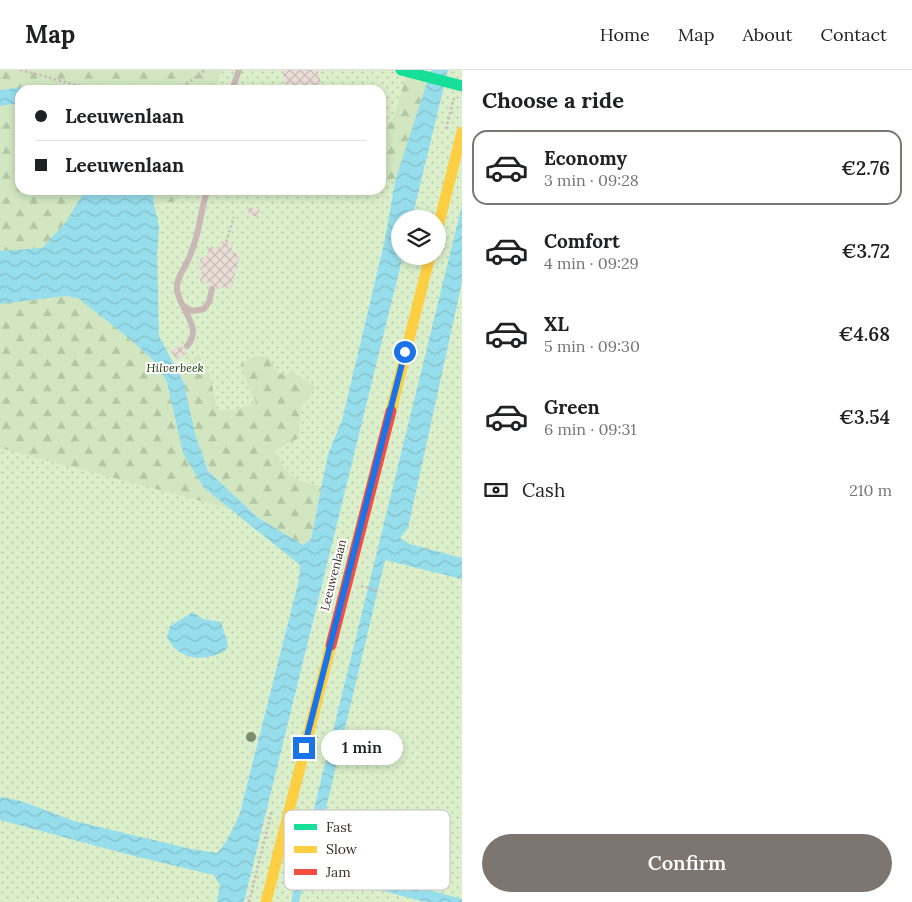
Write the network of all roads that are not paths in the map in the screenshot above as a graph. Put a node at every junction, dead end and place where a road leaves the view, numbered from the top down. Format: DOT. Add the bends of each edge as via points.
graph roads {
  1 [pos="239,70"];
  2 [pos="401,70"];
  3 [pos="234,85"];
  4 [pos="462,86"];
  5 [pos="462,132"];
  6 [pos="206,195"];
  7 [pos="442,210"];
  8 [pos="428,265"];
  9 [pos="212,289"];
  10 [pos="183,305"];
  11 [pos="187,346"];
  12 [pos="289,810"];
  13 [pos="284,831"];
  14 [pos="266,902"];
  1 -- 3 [label="lane"];
  2 -- 4 [label="street"];
  5 -- 7 [label="street"];
  6 -- 10 [label="lane" via="193,251 178,282"];
  8 -- 12 [label="street, Leeuwenlaan"];
  9 -- 10 [label="lane" via="204,309 192,311"];
  10 -- 11 [label="lane" via="194,328"];
  13 -- 14 [label="street, Leeuwenlaan"];
}
